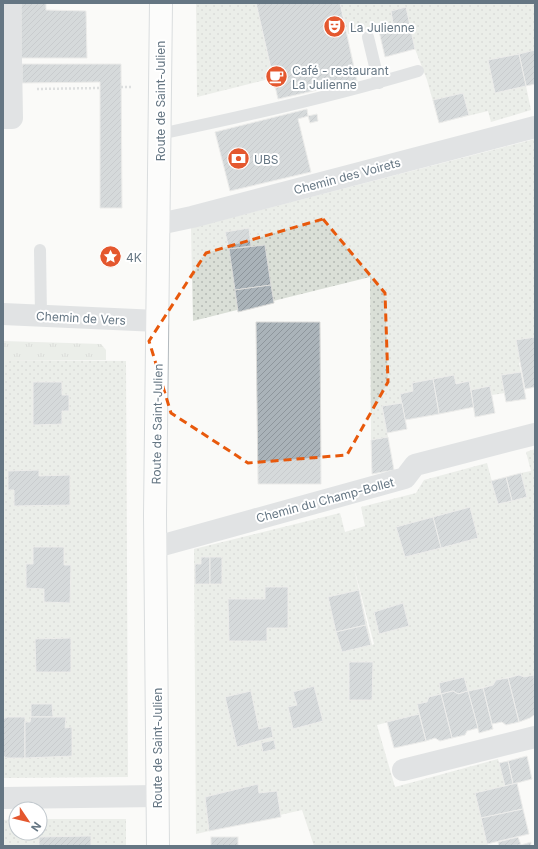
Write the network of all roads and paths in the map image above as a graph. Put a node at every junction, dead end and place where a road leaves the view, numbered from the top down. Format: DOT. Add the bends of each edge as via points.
graph roads {
  1 [pos="10,3"];
  2 [pos="161,3"];
  3 [pos="368,37"];
  4 [pos="418,71"];
  5 [pos="379,83"];
  6 [pos="121,87"];
  7 [pos="131,87"];
  8 [pos="100,88"];
  9 [pos="12,90"];
  10 [pos="7,118"];
  11 [pos="535,127"];
  12 [pos="160,134"];
  13 [pos="159,224"];
  14 [pos="40,250"];
  15 [pos="3,314"];
  16 [pos="41,316"];
  17 [pos="158,321"];
  18 [pos="535,434"];
  19 [pos="156,547"];
  20 [pos="535,737"];
  21 [pos="403,770"];
  22 [pos="158,796"];
  23 [pos="3,798"];
  24 [pos="158,846"];
  1 -- 9 [label="street"];
  2 -- 12 [label="main road, Route de Saint-Julien"];
  3 -- 5 [label="lane"];
  4 -- 5 [label="lane"];
  5 -- 12 [label="lane"];
  6 -- 7 [label="path"];
  8 -- 9 [label="path"];
  9 -- 10 [label="street"];
  11 -- 13 [label="street, Chemin des Voirets" via="192,218"];
  12 -- 13 [label="main road, Route de Saint-Julien"];
  13 -- 17 [label="main road, Route de Saint-Julien"];
  14 -- 16 [label="lane"];
  15 -- 16 [label="street, Chemin de Vers"];
  16 -- 17 [label="street, Chemin de Vers"];
  17 -- 19 [label="main road, Route de Saint-Julien"];
  18 -- 19 [label="street, Chemin du Champ-Bollet" via="415,465 405,478"];
  19 -- 22 [label="main road, Route de Saint-Julien"];
  20 -- 21 [label="street"];
  22 -- 23 [label="street"];
  22 -- 24 [label="main road, Route de Saint-Julien"];
}
